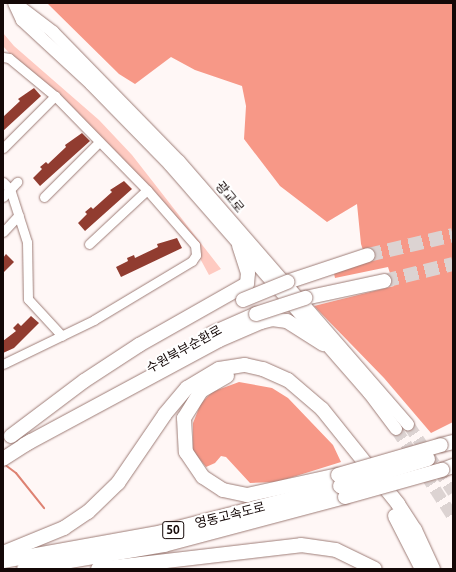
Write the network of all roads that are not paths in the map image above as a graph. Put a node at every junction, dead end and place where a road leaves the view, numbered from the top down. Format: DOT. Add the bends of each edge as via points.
graph roads {
  1 [pos="15,3"];
  2 [pos="3,57"];
  3 [pos="55,96"];
  4 [pos="100,142"];
  5 [pos="3,148"];
  6 [pos="3,182"];
  7 [pos="14,185"];
  8 [pos="147,190"];
  9 [pos="3,196"];
  10 [pos="44,197"];
  11 [pos="19,215"];
  12 [pos="3,232"];
  13 [pos="89,244"];
  14 [pos="239,245"];
  15 [pos="368,255"];
  16 [pos="384,281"];
  17 [pos="62,336"];
  18 [pos="323,344"];
  19 [pos="3,364"];
  20 [pos="408,424"];
  21 [pos="396,429"];
  22 [pos="7,438"];
  23 [pos="24,445"];
  24 [pos="447,448"];
  25 [pos="3,459"];
  26 [pos="448,468"];
  27 [pos="341,486"];
  28 [pos="3,553"];
  29 [pos="3,561"];
  30 [pos="24,569"];
  31 [pos="98,569"];
  32 [pos="375,569"];
  33 [pos="422,569"];
  34 [pos="433,569"];
  1 -- 14 [label="main road, 광교로" via="22,20 131,123"];
  1 -- 20 [label="main road, 광교로" via="53,32 180,161"];
  2 -- 3 [label="lane" via="9,58"];
  3 -- 4 [label="lane"];
  3 -- 5 [label="lane"];
  4 -- 8 [label="lane"];
  4 -- 10 [label="lane"];
  6 -- 7 [label="lane"];
  7 -- 9 [label="lane"];
  7 -- 11 [label="lane"];
  8 -- 13 [label="lane"];
  8 -- 17 [label="lane" via="195,245 194,259 94,320"];
  11 -- 12 [label="lane"];
  11 -- 17 [label="lane" via="27,242 28,299"];
  14 -- 18 [label="main road, 광교로"];
  14 -- 22 [label="highway" via="248,273 247,284 139,345 84,381"];
  15 -- 22 [label="highway, 수원북부순환로, bridge" via="287,282 243,300 116,368"];
  16 -- 23 [label="highway, 수원북부순환로, bridge" via="306,298 256,314 188,346"];
  17 -- 19 [label="lane"];
  18 -- 21 [label="main road, 광교로" via="369,393"];
  18 -- 23 [label="highway" via="287,322 272,319 260,322 219,340"];
  23 -- 25 [label="highway, 수원북부순환로"];
  24 -- 27 [label="highway, 영동고속도로 / 50, bridge"];
  26 -- 27 [label="highway, 영동고속도로 / 50, bridge"];
  27 -- 29 [label="highway, 영동고속도로 / 50" via="162,532"];
  27 -- 30 [label="highway, 영동고속도로 / 50" via="164,545"];
  27 -- 33 [label="highway" via="256,494 223,490 203,477 189,460 183,436 187,410 201,390 232,375 259,377 291,391 314,411 357,462 393,512"];
  28 -- 34 [label="highway" via="44,537 88,512 118,483 165,414 187,388 219,369 245,365 263,369 288,380 322,409 402,511 424,546"];
  31 -- 32 [label="highway" via="290,545 336,550"];
}
